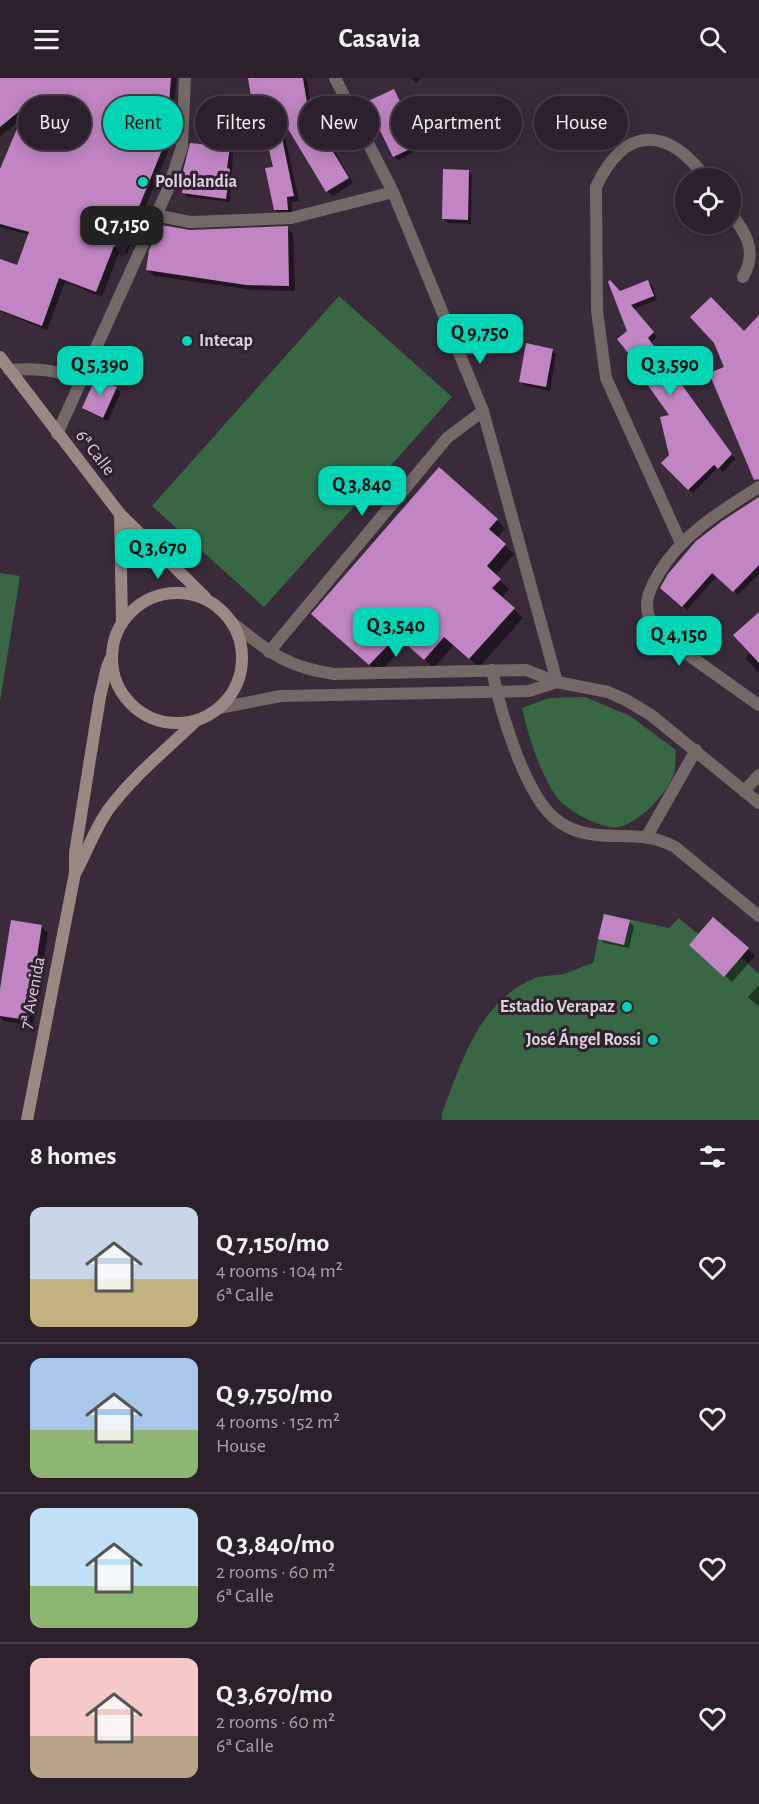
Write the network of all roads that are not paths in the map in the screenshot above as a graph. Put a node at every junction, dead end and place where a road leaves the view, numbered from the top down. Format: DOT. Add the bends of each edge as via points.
graph roads {
  1 [pos="185,78"];
  2 [pos="335,78"];
  3 [pos="698,168"];
  4 [pos="393,192"];
  5 [pos="155,215"];
  6 [pos="741,228"];
  7 [pos="743,277"];
  8 [pos="0,357"];
  9 [pos="9,370"];
  10 [pos="82,379"];
  11 [pos="483,411"];
  12 [pos="57,434"];
  13 [pos="759,487"];
  14 [pos="120,514"];
  15 [pos="681,543"];
  16 [pos="211,602"];
  17 [pos="231,621"];
  18 [pos="122,623"];
  19 [pos="269,652"];
  20 [pos="111,658"];
  21 [pos="492,670"];
  22 [pos="557,682"];
  23 [pos="496,692"];
  24 [pos="759,705"];
  25 [pos="219,708"];
  26 [pos="197,720"];
  27 [pos="696,750"];
  28 [pos="759,775"];
  29 [pos="744,791"];
  30 [pos="759,802"];
  31 [pos="647,836"];
  32 [pos="75,873"];
  33 [pos="759,916"];
  34 [pos="27,1120"];
  1 -- 5 [label="street" via="182,147"];
  2 -- 4 [label="street"];
  3 -- 15 [label="street" via="678,149 652,138 634,142 618,154 596,187 597,311 606,378"];
  4 -- 5 [label="street" via="291,218 190,222"];
  4 -- 11 [label="street"];
  5 -- 10 [label="street"];
  6 -- 7 [label="street" via="749,240 750,260"];
  8 -- 9 [label="main road, 6ª Calle"];
  9 -- 10 [label="street" via="57,370"];
  9 -- 12 [label="main road, 6ª Calle"];
  10 -- 12 [label="street"];
  11 -- 19 [label="street" via="447,438"];
  11 -- 22 [label="street"];
  12 -- 14 [label="main road, 6ª Calle"];
  13 -- 15 [label="street" via="724,508"];
  14 -- 16 [label="main road, 6ª Calle"];
  14 -- 18 [label="main road"];
  15 -- 24 [label="street" via="646,599 656,631"];
  16 -- 17 [label="main road"];
  16 -- 18 [label="main road" via="195,595 162,594 132,610"];
  17 -- 19 [label="street"];
  17 -- 25 [label="main road" via="241,648 240,676 232,694"];
  18 -- 20 [label="main road"];
  19 -- 21 [label="street" via="300,668 334,674"];
  20 -- 26 [label="main road" via="124,696 139,711 157,720"];
  20 -- 32 [label="main road, 7ª Avenida" via="94,729"];
  21 -- 22 [label="street" via="529,671"];
  21 -- 23 [label="street"];
  22 -- 23 [label="street" via="529,691"];
  22 -- 27 [label="street" via="608,692 626,700"];
  23 -- 25 [label="street" via="281,696"];
  23 -- 31 [label="street" via="526,774 552,816 564,825 591,834"];
  25 -- 26 [label="main road"];
  26 -- 32 [label="main road, 7ª Avenida" via="132,781 109,809"];
  27 -- 29 [label="street"];
  27 -- 31 [label="street"];
  28 -- 29 [label="street"];
  29 -- 30 [label="street"];
  31 -- 33 [label="street" via="675,847"];
  32 -- 34 [label="main road, 7ª Avenida"];
}
